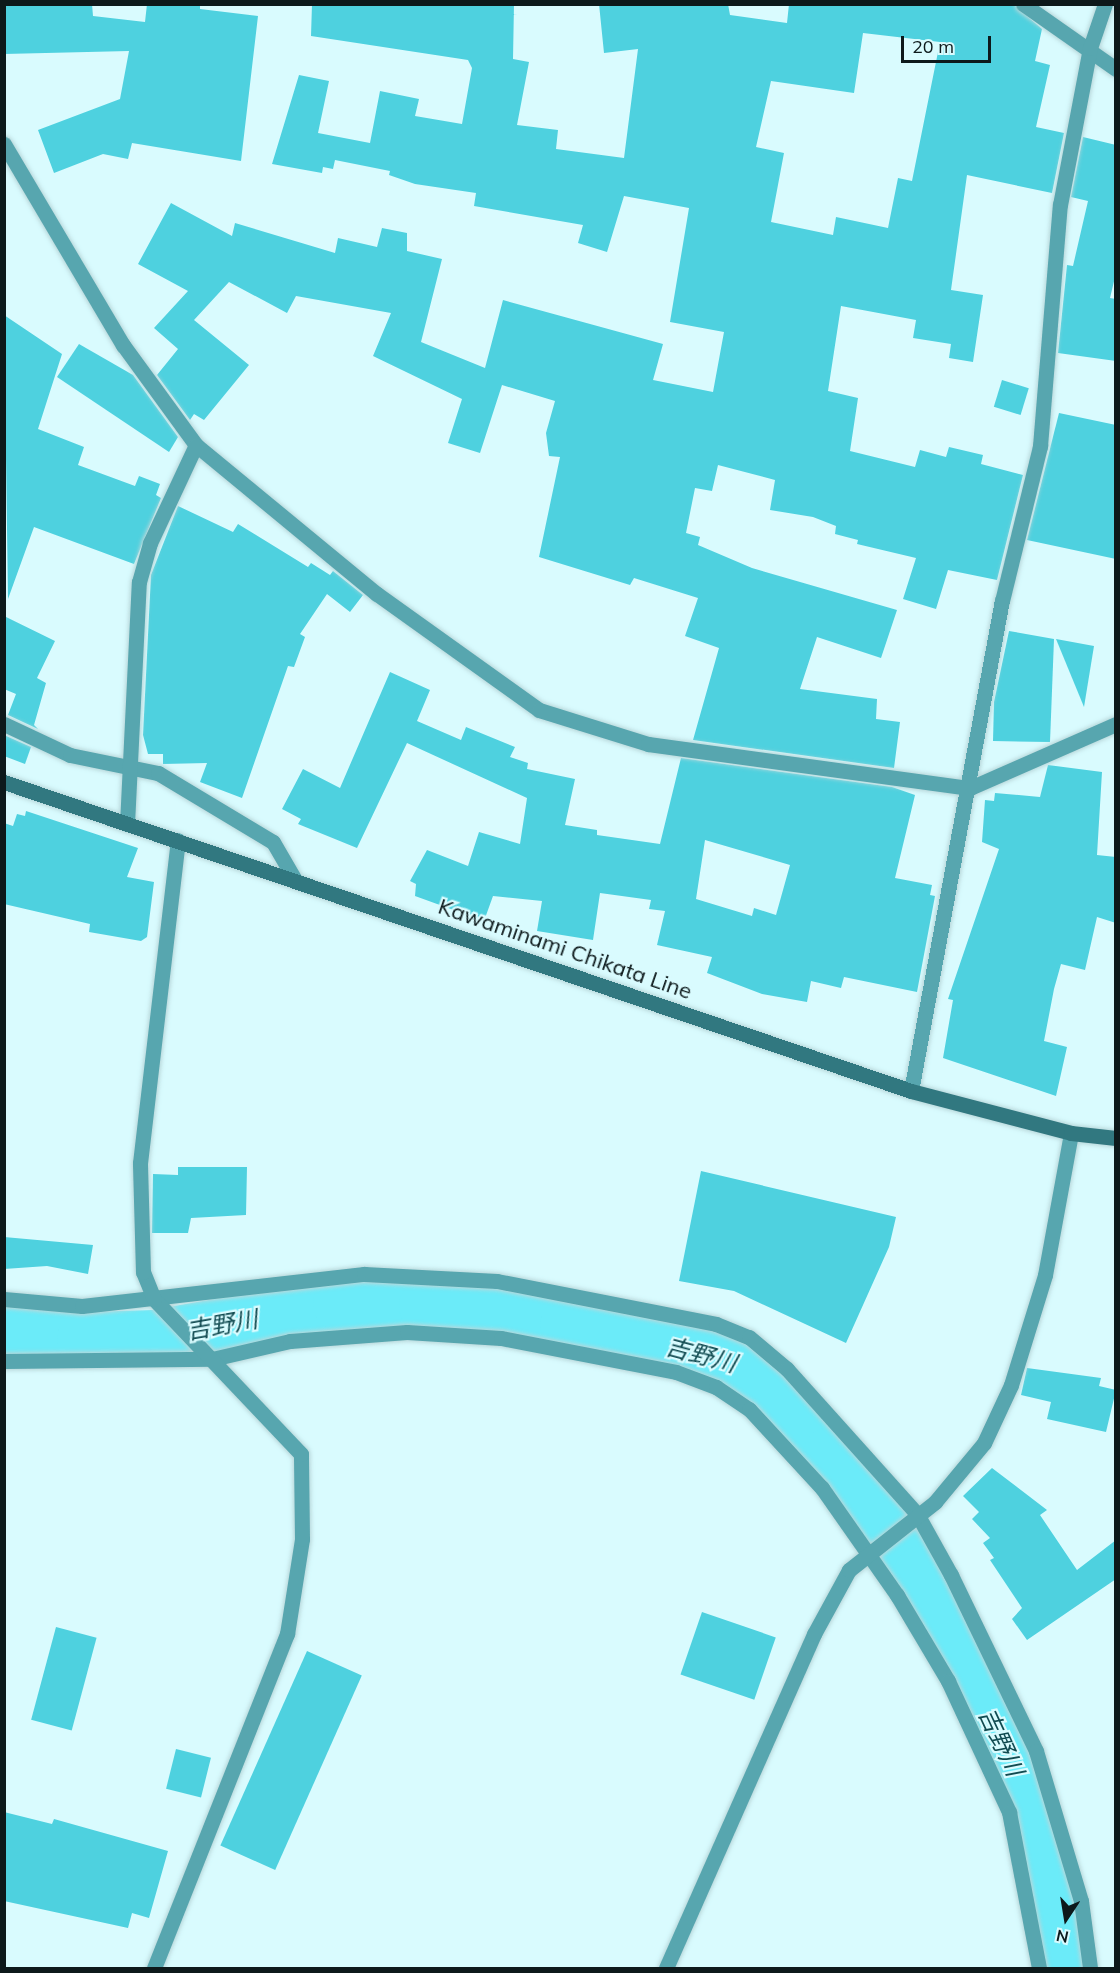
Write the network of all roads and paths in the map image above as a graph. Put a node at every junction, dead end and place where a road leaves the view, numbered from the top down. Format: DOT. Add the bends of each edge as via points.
graph roads {
  1 [pos="1023,4"];
  2 [pos="1105,4"];
  3 [pos="1090,48"];
  4 [pos="1116,69"];
  5 [pos="4,144"];
  6 [pos="196,445"];
  7 [pos="4,724"];
  8 [pos="1116,724"];
  9 [pos="134,766"];
  10 [pos="4,782"];
  11 [pos="970,788"];
  12 [pos="127,824"];
  13 [pos="178,840"];
  14 [pos="295,880"];
  15 [pos="911,1091"];
  16 [pos="1071,1132"];
  17 [pos="1116,1138"];
  18 [pos="4,1299"];
  19 [pos="154,1299"];
  20 [pos="212,1359"];
  21 [pos="4,1361"];
  22 [pos="913,1517"];
  23 [pos="870,1549"];
  24 [pos="154,1968"];
  25 [pos="666,1968"];
  26 [pos="1040,1968"];
  27 [pos="1090,1968"];
  1 -- 3 [label="street"];
  2 -- 3 [label="street"];
  3 -- 4 [label="street"];
  3 -- 11 [label="street" via="1060,205 1040,447 1002,602"];
  5 -- 6 [label="street" via="123,345"];
  6 -- 9 [label="street" via="150,543 139,582"];
  6 -- 11 [label="street" via="377,594 539,710 648,744"];
  7 -- 9 [label="street" via="70,755"];
  8 -- 11 [label="street"];
  9 -- 12 [label="street"];
  9 -- 14 [label="street" via="158,773 273,842"];
  10 -- 12 [label="main road, Kawaminami Chikata Line"];
  11 -- 15 [label="street"];
  12 -- 13 [label="main road, Kawaminami Chikata Line"];
  13 -- 14 [label="main road, Kawaminami Chikata Line"];
  13 -- 19 [label="street" via="140,1163 143,1272"];
  14 -- 15 [label="main road, Kawaminami Chikata Line"];
  15 -- 16 [label="main road, Kawaminami Chikata Line"];
  16 -- 17 [label="main road, Kawaminami Chikata Line"];
  16 -- 22 [label="street" via="1045,1275 1011,1385 984,1443 954,1483"];
  18 -- 19 [label="street" via="82,1306"];
  19 -- 20 [label="street"];
  19 -- 22 [label="street" via="364,1274 497,1281 716,1324 749,1337 787,1369"];
  20 -- 21 [label="street"];
  20 -- 23 [label="street" via="290,1341 407,1332 501,1338 676,1372 716,1387 749,1409 822,1488"];
  20 -- 24 [label="street" via="301,1454 302,1539 287,1634"];
  22 -- 23 [label="street"];
  22 -- 27 [label="street" via="1036,1751 1081,1901"];
  23 -- 25 [label="street" via="849,1570 814,1634"];
  23 -- 26 [label="street" via="948,1681 1009,1812"];
}
